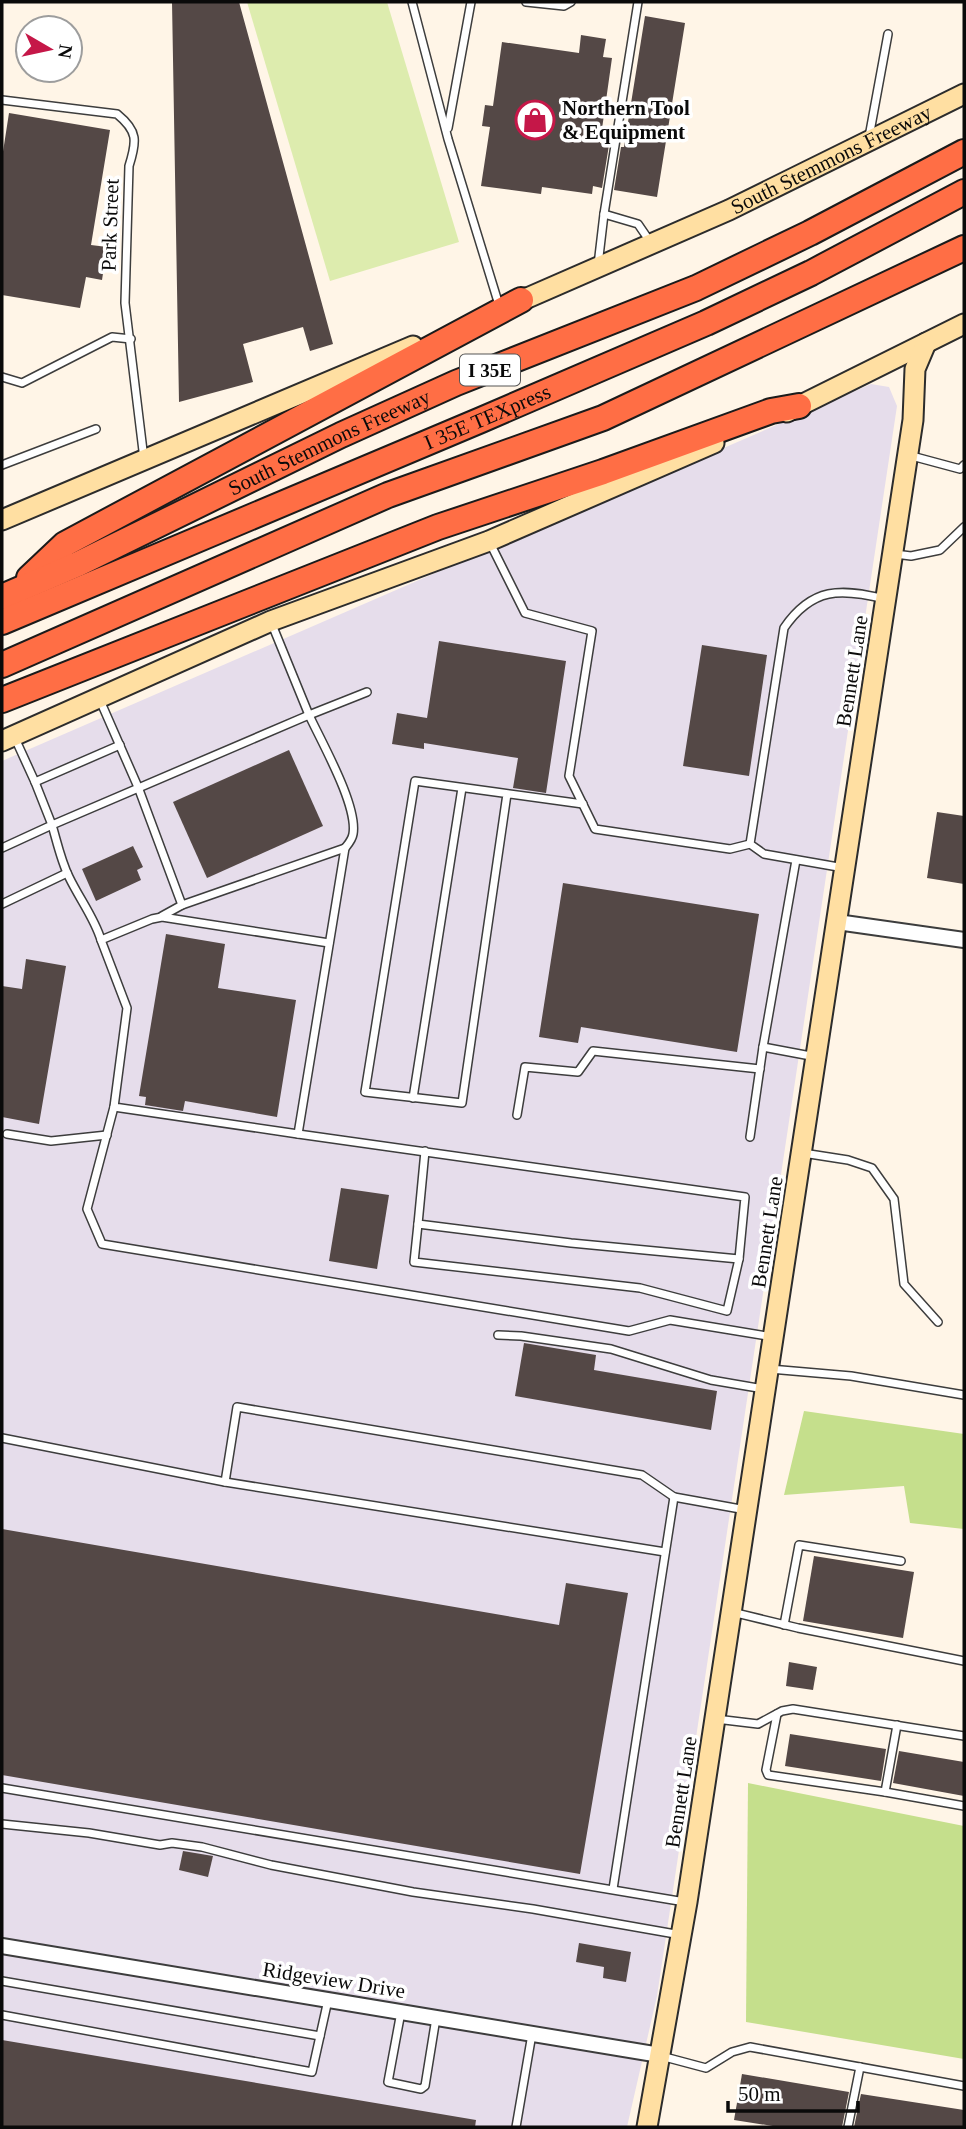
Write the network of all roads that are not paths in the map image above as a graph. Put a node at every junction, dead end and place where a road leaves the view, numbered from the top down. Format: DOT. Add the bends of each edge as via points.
graph roads {
  1 [pos="412,2"];
  2 [pos="471,2"];
  3 [pos="526,2"];
  4 [pos="571,2"];
  5 [pos="638,2"];
  6 [pos="888,34"];
  7 [pos="964,94"];
  8 [pos="2,100"];
  9 [pos="447,133"];
  10 [pos="868,141"];
  11 [pos="964,152"];
  12 [pos="964,192"];
  13 [pos="604,214"];
  14 [pos="964,230"];
  15 [pos="651,243"];
  16 [pos="964,248"];
  17 [pos="598,267"];
  18 [pos="511,305"];
  19 [pos="802,324"];
  20 [pos="964,324"];
  21 [pos="131,338"];
  22 [pos="926,343"];
  23 [pos="2,377"];
  24 [pos="799,406"];
  25 [pos="96,429"];
  26 [pos="907,455"];
  27 [pos="144,460"];
  28 [pos="2,465"];
  29 [pos="963,470"];
  30 [pos="2,520"];
  31 [pos="964,527"];
  32 [pos="489,541"];
  33 [pos="892,553"];
  34 [pos="9,594"];
  35 [pos="886,599"];
  36 [pos="271,621"];
  37 [pos="2,622"];
  38 [pos="2,665"];
  39 [pos="367,691"];
  40 [pos="99,698"];
  41 [pos="2,700"];
  42 [pos="309,715"];
  43 [pos="8,739"];
  44 [pos="120,745"];
  45 [pos="35,782"];
  46 [pos="138,787"];
  47 [pos="462,788"];
  48 [pos="507,793"];
  49 [pos="583,804"];
  50 [pos="52,825"];
  51 [pos="750,844"];
  52 [pos="2,848"];
  53 [pos="345,848"];
  54 [pos="796,860"];
  55 [pos="845,869"];
  56 [pos="66,873"];
  57 [pos="2,904"];
  58 [pos="182,905"];
  59 [pos="162,917"];
  60 [pos="837,922"];
  61 [pos="101,940"];
  62 [pos="964,940"];
  63 [pos="330,943"];
  64 [pos="763,1048"];
  65 [pos="817,1057"];
  66 [pos="760,1069"];
  67 [pos="413,1098"];
  68 [pos="114,1107"];
  69 [pos="517,1115"];
  70 [pos="7,1134"];
  71 [pos="298,1134"];
  72 [pos="107,1135"];
  73 [pos="750,1137"];
  74 [pos="425,1152"];
  75 [pos="802,1153"];
  76 [pos="418,1224"];
  77 [pos="739,1259"];
  78 [pos="938,1322"];
  79 [pos="498,1335"];
  80 [pos="774,1337"];
  81 [pos="769,1369"];
  82 [pos="766,1389"];
  83 [pos="964,1395"];
  84 [pos="2,1438"];
  85 [pos="225,1482"];
  86 [pos="674,1497"];
  87 [pos="747,1510"];
  88 [pos="666,1552"];
  89 [pos="901,1561"];
  90 [pos="731,1612"];
  91 [pos="784,1625"];
  92 [pos="964,1661"];
  93 [pos="777,1714"];
  94 [pos="715,1718"];
  95 [pos="897,1726"];
  96 [pos="964,1736"];
  97 [pos="2,1788"];
  98 [pos="885,1792"];
  99 [pos="964,1806"];
  100 [pos="2,1824"];
  101 [pos="613,1889"];
  102 [pos="687,1902"];
  103 [pos="681,1935"];
  104 [pos="2,1946"];
  105 [pos="2,1981"];
  106 [pos="328,2000"];
  107 [pos="401,2012"];
  108 [pos="2,2015"];
  109 [pos="436,2018"];
  110 [pos="532,2034"];
  111 [pos="320,2036"];
  112 [pos="660,2056"];
  113 [pos="860,2067"];
  114 [pos="964,2086"];
  115 [pos="516,2127"];
  116 [pos="648,2127"];
  117 [pos="848,2127"];
  1 -- 9 [label="lane"];
  2 -- 9 [label="lane"];
  3 -- 4 [label="lane" via="565,6"];
  5 -- 13 [label="lane"];
  6 -- 10 [label="lane"];
  7 -- 10 [label="main road, South Stemmons Freeway"];
  8 -- 21 [label="lane, Park Street" via="117,114 130,125 136,147 129,166 125,303"];
  9 -- 18 [label="lane"];
  10 -- 15 [label="main road, South Stemmons Freeway"];
  11 -- 34 [label="highway, South Stemmons Freeway / I 35E" via="696,288 445,388"];
  12 -- 37 [label="highway, I 35E TEXpress" via="706,323"];
  13 -- 15 [label="lane" via="638,224"];
  13 -- 17 [label="lane"];
  14 -- 19 [label="highway"];
  15 -- 17 [label="main road, South Stemmons Freeway"];
  16 -- 19 [label="highway"];
  17 -- 18 [label="main road, South Stemmons Freeway"];
  18 -- 27 [label="main road, South Stemmons Freeway"];
  18 -- 34 [label="highway" via="65,544"];
  19 -- 38 [label="highway" via="603,418 388,495"];
  20 -- 22 [label="main road"];
  21 -- 23 [label="lane" via="112,337 22,383"];
  21 -- 27 [label="lane, Park Street"];
  22 -- 24 [label="main road"];
  22 -- 26 [label="main road, Bennett Lane" via="915,369"];
  24 -- 32 [label="main road"];
  24 -- 41 [label="highway" via="771,411 438,527"];
  25 -- 28 [label="lane"];
  26 -- 29 [label="lane"];
  26 -- 33 [label="main road, Bennett Lane"];
  27 -- 30 [label="main road, South Stemmons Freeway"];
  31 -- 33 [label="lane" via="940,550 911,556"];
  32 -- 36 [label="main road"];
  32 -- 49 [label="lane" via="525,613 592,631 569,776"];
  33 -- 35 [label="main road, Bennett Lane"];
  35 -- 51 [label="lane" via="843,592 815,597 784,628"];
  35 -- 55 [label="main road, Bennett Lane"];
  36 -- 40 [label="main road"];
  36 -- 42 [label="lane"];
  39 -- 42 [label="lane"];
  40 -- 43 [label="main road"];
  40 -- 44 [label="lane"];
  42 -- 46 [label="lane"];
  42 -- 53 [label="lane" via="351,808 353,838"];
  43 -- 45 [label="lane"];
  44 -- 45 [label="lane"];
  44 -- 46 [label="lane"];
  45 -- 50 [label="lane"];
  46 -- 50 [label="lane"];
  46 -- 58 [label="lane"];
  47 -- 48 [label="lane"];
  47 -- 67 [label="lane"];
  47 -- 67 [label="lane" via="415,781 365,1092"];
  48 -- 49 [label="lane"];
  48 -- 67 [label="lane" via="462,1103"];
  49 -- 51 [label="lane" via="595,829 730,849"];
  50 -- 52 [label="lane"];
  50 -- 56 [label="lane"];
  51 -- 54 [label="lane" via="764,854"];
  53 -- 58 [label="lane"];
  53 -- 63 [label="lane"];
  54 -- 55 [label="lane"];
  54 -- 64 [label="lane"];
  55 -- 60 [label="main road, Bennett Lane"];
  56 -- 57 [label="lane"];
  56 -- 61 [label="lane"];
  58 -- 59 [label="lane"];
  59 -- 61 [label="lane"];
  59 -- 63 [label="lane"];
  60 -- 62 [label="street"];
  60 -- 65 [label="main road, Bennett Lane"];
  61 -- 68 [label="lane" via="127,1008"];
  63 -- 71 [label="lane"];
  64 -- 65 [label="lane"];
  64 -- 66 [label="lane"];
  65 -- 75 [label="main road, Bennett Lane"];
  66 -- 69 [label="lane" via="593,1051 578,1072 525,1067"];
  66 -- 73 [label="lane"];
  68 -- 71 [label="lane"];
  68 -- 72 [label="lane"];
  70 -- 72 [label="lane" via="51,1141"];
  71 -- 74 [label="lane"];
  72 -- 80 [label="lane" via="87,1209 102,1244 629,1331 670,1320"];
  74 -- 76 [label="lane"];
  74 -- 77 [label="lane" via="746,1197"];
  75 -- 78 [label="lane" via="872,1168 894,1199 904,1284"];
  75 -- 80 [label="main road, Bennett Lane"];
  76 -- 77 [label="lane"];
  76 -- 77 [label="lane" via="414,1262 640,1288 727,1311"];
  79 -- 82 [label="lane" via="611,1349 711,1380"];
  80 -- 81 [label="main road, Bennett Lane"];
  81 -- 82 [label="main road, Bennett Lane"];
  81 -- 83 [label="lane" via="851,1376"];
  82 -- 87 [label="main road, Bennett Lane"];
  84 -- 85 [label="lane"];
  85 -- 86 [label="lane" via="237,1407 642,1475"];
  85 -- 88 [label="lane"];
  86 -- 87 [label="lane"];
  86 -- 88 [label="lane"];
  87 -- 90 [label="main road, Bennett Lane"];
  88 -- 101 [label="lane"];
  89 -- 91 [label="lane" via="799,1545"];
  90 -- 91 [label="lane"];
  90 -- 94 [label="main road, Bennett Lane"];
  91 -- 92 [label="lane"];
  93 -- 94 [label="lane" via="758,1724"];
  93 -- 95 [label="lane" via="793,1709"];
  93 -- 98 [label="lane" via="768,1775"];
  94 -- 102 [label="main road, Bennett Lane"];
  95 -- 96 [label="lane"];
  95 -- 98 [label="lane"];
  97 -- 101 [label="lane"];
  98 -- 99 [label="lane"];
  100 -- 103 [label="lane" via="202,1847 414,1892"];
  101 -- 102 [label="lane"];
  102 -- 103 [label="main road, Bennett Lane"];
  103 -- 112 [label="main road, Bennett Lane"];
  104 -- 106 [label="street, Ridgeview Drive"];
  105 -- 111 [label="lane"];
  106 -- 107 [label="street, Ridgeview Drive"];
  106 -- 111 [label="lane"];
  107 -- 109 [label="street, Ridgeview Drive"];
  107 -- 109 [label="lane" via="388,2082 421,2089"];
  108 -- 111 [label="lane" via="307,2072 312,2072"];
  109 -- 110 [label="street, Ridgeview Drive"];
  110 -- 112 [label="street, Ridgeview Drive"];
  110 -- 115 [label="lane"];
  112 -- 113 [label="lane" via="706,2068 750,2047"];
  112 -- 116 [label="main road, Bennett Lane"];
  113 -- 114 [label="lane"];
  113 -- 117 [label="lane"];
}
